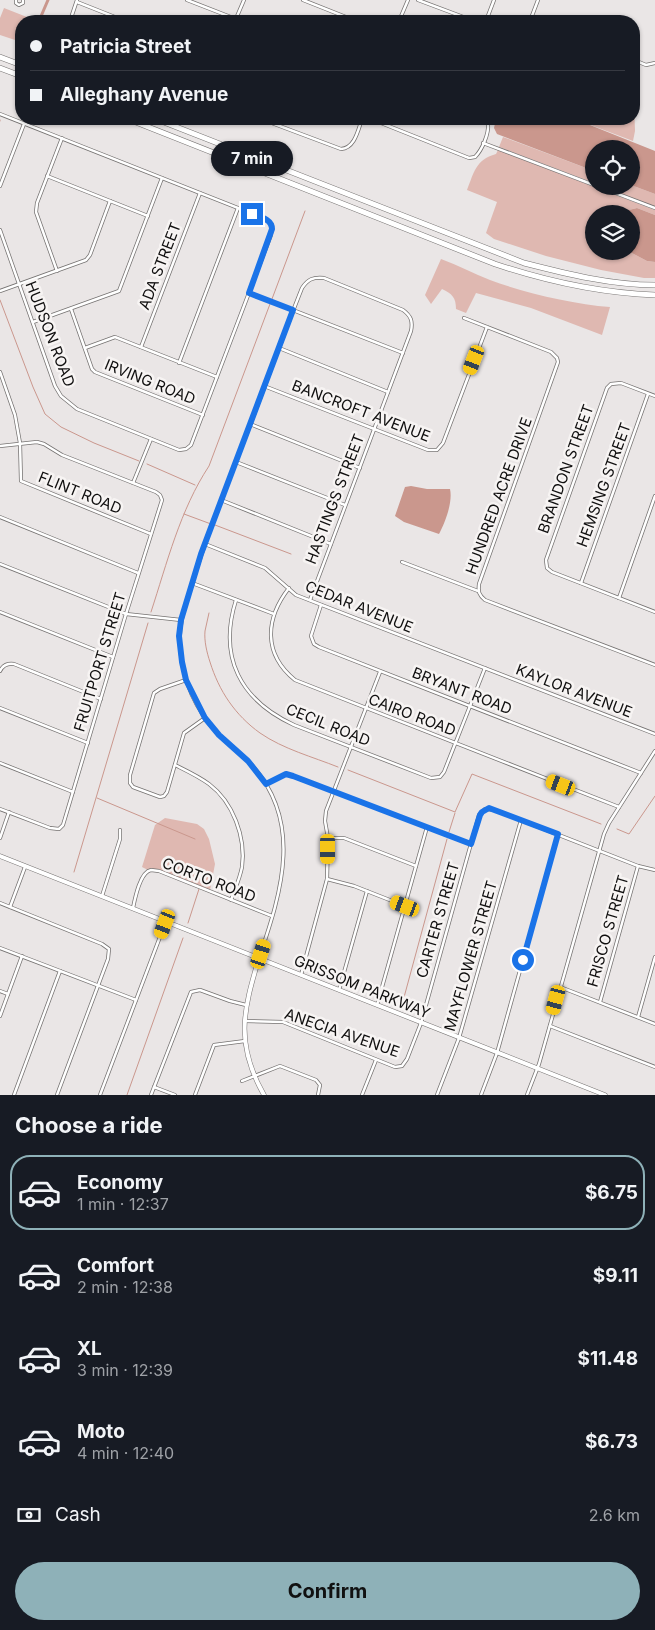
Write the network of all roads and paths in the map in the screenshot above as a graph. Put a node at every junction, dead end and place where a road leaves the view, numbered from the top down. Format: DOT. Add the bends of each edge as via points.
graph roads {
  1 [pos="16,0"];
  2 [pos="23,0"];
  3 [pos="187,0"];
  4 [pos="244,0"];
  5 [pos="303,0"];
  6 [pos="408,0"];
  7 [pos="418,0"];
  8 [pos="494,0"];
  9 [pos="538,0"];
  10 [pos="77,1"];
  11 [pos="72,15"];
  12 [pos="111,15"];
  13 [pos="224,15"];
  14 [pos="238,15"];
  15 [pos="341,15"];
  16 [pos="402,15"];
  17 [pos="458,15"];
  18 [pos="488,15"];
  19 [pos="532,15"];
  20 [pos="0,57"];
  21 [pos="640,62"];
  22 [pos="15,63"];
  23 [pos="655,63"];
  24 [pos="0,68"];
  25 [pos="15,74"];
  26 [pos="0,114"];
  27 [pos="15,120"];
  28 [pos="24,125"];
  29 [pos="27,125"];
  30 [pos="143,125"];
  31 [pos="171,125"];
  32 [pos="276,125"];
  33 [pos="360,125"];
  34 [pos="386,125"];
  35 [pos="488,125"];
  36 [pos="62,138"];
  37 [pos="483,143"];
  38 [pos="47,176"];
  39 [pos="162,178"];
  40 [pos="585,182"];
  41 [pos="0,186"];
  42 [pos="200,194"];
  43 [pos="620,195"];
  44 [pos="110,201"];
  45 [pos="238,208"];
  46 [pos="655,208"];
  47 [pos="148,216"];
  48 [pos="0,230"];
  49 [pos="57,271"];
  50 [pos="19,284"];
  51 [pos="655,285"];
  52 [pos="0,291"];
  53 [pos="249,293"];
  54 [pos="655,295"];
  55 [pos="71,309"];
  56 [pos="293,310"];
  57 [pos="464,318"];
  58 [pos="33,322"];
  59 [pos="486,327"];
  60 [pos="141,347"];
  61 [pos="85,348"];
  62 [pos="279,348"];
  63 [pos="403,354"];
  64 [pos="179,363"];
  65 [pos="0,372"];
  66 [pos="217,378"];
  67 [pos="264,386"];
  68 [pos="388,392"];
  69 [pos="648,394"];
  70 [pos="655,396"];
  71 [pos="202,415"];
  72 [pos="250,424"];
  73 [pos="374,430"];
  74 [pos="151,439"];
  75 [pos="20,443"];
  76 [pos="0,446"];
  77 [pos="236,462"];
  78 [pos="360,468"];
  79 [pos="134,483"];
  80 [pos="655,496"];
  81 [pos="221,500"];
  82 [pos="345,505"];
  83 [pos="0,517"];
  84 [pos="151,534"];
  85 [pos="205,544"];
  86 [pos="331,544"];
  87 [pos="402,562"];
  88 [pos="0,564"];
  89 [pos="138,573"];
  90 [pos="192,583"];
  91 [pos="581,583"];
  92 [pos="289,588"];
  93 [pos="478,591"];
  94 [pos="619,598"];
  95 [pos="236,600"];
  96 [pos="310,600"];
  97 [pos="322,605"];
  98 [pos="0,612"];
  99 [pos="655,612"];
  100 [pos="126,614"];
  101 [pos="274,614"];
  102 [pos="181,620"];
  103 [pos="113,657"];
  104 [pos="654,665"];
  105 [pos="485,668"];
  106 [pos="0,671"];
  107 [pos="380,672"];
  108 [pos="186,680"];
  109 [pos="101,699"];
  110 [pos="470,706"];
  111 [pos="0,708"];
  112 [pos="366,709"];
  113 [pos="205,718"];
  114 [pos="655,734"];
  115 [pos="88,743"];
  116 [pos="455,744"];
  117 [pos="351,746"];
  118 [pos="655,751"];
  119 [pos="0,763"];
  120 [pos="175,765"];
  121 [pos="641,773"];
  122 [pos="266,784"];
  123 [pos="334,791"];
  124 [pos="73,792"];
  125 [pos="619,807"];
  126 [pos="0,809"];
  127 [pos="10,812"];
  128 [pos="520,820"];
  129 [pos="427,827"];
  130 [pos="120,830"];
  131 [pos="558,834"];
  132 [pos="0,838"];
  133 [pos="328,838"];
  134 [pos="471,844"];
  135 [pos="599,850"];
  136 [pos="0,856"];
  137 [pos="416,866"];
  138 [pos="638,866"];
  139 [pos="25,867"];
  140 [pos="655,870"];
  141 [pos="327,879"];
  142 [pos="367,891"];
  143 [pos="102,896"];
  144 [pos="231,900"];
  145 [pos="0,903"];
  146 [pos="405,906"];
  147 [pos="10,907"];
  148 [pos="132,908"];
  149 [pos="272,916"];
  150 [pos="166,921"];
  151 [pos="0,948"];
  152 [pos="22,956"];
  153 [pos="655,957"];
  154 [pos="259,958"];
  155 [pos="60,971"];
  156 [pos="301,975"];
  157 [pos="98,986"];
  158 [pos="560,987"];
  159 [pos="339,990"];
  160 [pos="0,991"];
  161 [pos="8,994"];
  162 [pos="136,1000"];
  163 [pos="600,1002"];
  164 [pos="246,1005"];
  165 [pos="377,1005"];
  166 [pos="0,1016"];
  167 [pos="638,1017"];
  168 [pos="244,1021"];
  169 [pos="421,1023"];
  170 [pos="655,1024"];
  171 [pos="550,1026"];
  172 [pos="459,1038"];
  173 [pos="245,1041"];
  174 [pos="497,1053"];
  175 [pos="376,1060"];
  176 [pos="402,1066"];
  177 [pos="655,1067"];
  178 [pos="537,1069"];
  179 [pos="254,1076"];
  180 [pos="242,1081"];
  181 [pos="154,1087"];
  182 [pos="14,1095"];
  183 [pos="58,1095"];
  184 [pos="100,1095"];
  185 [pos="151,1095"];
  186 [pos="175,1095"];
  187 [pos="195,1095"];
  188 [pos="264,1095"];
  189 [pos="318,1095"];
  190 [pos="362,1095"];
  191 [pos="436,1095"];
  192 [pos="481,1095"];
  193 [pos="527,1095"];
  194 [pos="604,1095"];
  1 -- 2 [label="street" via="19,5"];
  3 -- 13 [label="street"];
  4 -- 14 [label="street"];
  5 -- 15 [label="street"];
  6 -- 16 [label="street"];
  7 -- 17 [label="street"];
  8 -- 18 [label="street"];
  9 -- 19 [label="street"];
  10 -- 11 [label="street"];
  10 -- 12 [label="street"];
  20 -- 22 [label="highway"];
  21 -- 23 [label="street"];
  24 -- 25 [label="highway"];
  26 -- 27 [label="street"];
  28 -- 41 [label="street"];
  29 -- 36 [label="street"];
  30 -- 54 [label="highway" via="495,264 574,287"];
  31 -- 51 [label="highway" via="524,264 605,281"];
  32 -- 33 [label="street" via="337,149 346,149 353,143"];
  34 -- 37 [label="street" via="469,158 479,154"];
  35 -- 37 [label="street"];
  36 -- 38 [label="street"];
  36 -- 39 [label="street"];
  37 -- 40 [label="street"];
  38 -- 44 [label="street"];
  38 -- 49 [label="street" via="36,212"];
  39 -- 42 [label="street"];
  39 -- 47 [label="street"];
  42 -- 45 [label="street"];
  42 -- 60 [label="street, ADA STREET"];
  43 -- 46 [label="street"];
  44 -- 47 [label="street"];
  44 -- 49 [label="street" via="90,255 86,260"];
  45 -- 53 [label="street" via="266,219 272,225"];
  45 -- 64 [label="street"];
  47 -- 55 [label="street" via="119,291"];
  48 -- 50 [label="street, HUDSON ROAD"];
  49 -- 50 [label="street"];
  50 -- 52 [label="street"];
  50 -- 58 [label="street, HUDSON ROAD"];
  53 -- 56 [label="street"];
  53 -- 66 [label="street"];
  55 -- 58 [label="street"];
  55 -- 61 [label="street, IRVING ROAD"];
  56 -- 62 [label="street"];
  56 -- 63 [label="street"];
  56 -- 63 [label="street, HASTINGS STREET" via="309,279 324,278 409,315 413,322 412,331"];
  57 -- 59 [label="street"];
  58 -- 74 [label="street, HUDSON ROAD" via="55,386 68,403"];
  59 -- 73 [label="street, BANCROFT AVENUE" via="440,448 428,450"];
  59 -- 93 [label="street, HUNDRED ACRE DRIVE" via="551,352 558,362"];
  60 -- 61 [label="street" via="115,337"];
  60 -- 64 [label="street"];
  61 -- 71 [label="street, IRVING ROAD" via="95,372"];
  62 -- 67 [label="street"];
  62 -- 68 [label="street"];
  63 -- 68 [label="street, HASTINGS STREET"];
  64 -- 66 [label="street"];
  65 -- 75 [label="street, FLINT ROAD"];
  66 -- 71 [label="street"];
  67 -- 72 [label="street"];
  67 -- 73 [label="street, BANCROFT AVENUE"];
  68 -- 73 [label="street, HASTINGS STREET"];
  69 -- 70 [label="street"];
  69 -- 91 [label="street, HEMSING STREET"];
  69 -- 91 [label="street, BRANDON STREET" via="615,382 607,388 546,560 547,568 552,572"];
  71 -- 74 [label="street, HUDSON ROAD" via="191,445 186,449 179,450"];
  72 -- 77 [label="street"];
  72 -- 78 [label="street"];
  73 -- 78 [label="street, HASTINGS STREET"];
  74 -- 79 [label="street"];
  75 -- 76 [label="street"];
  75 -- 79 [label="street" via="44,444"];
  75 -- 84 [label="street, FLINT ROAD" via="21,481"];
  77 -- 81 [label="street"];
  77 -- 82 [label="street"];
  78 -- 82 [label="street, HASTINGS STREET"];
  79 -- 84 [label="street, FRUITPORT STREET" via="156,492 162,500"];
  80 -- 94 [label="street"];
  81 -- 85 [label="street"];
  81 -- 86 [label="street"];
  82 -- 86 [label="street, HASTINGS STREET"];
  83 -- 89 [label="street"];
  84 -- 89 [label="street, FRUITPORT STREET"];
  85 -- 90 [label="street"];
  85 -- 92 [label="street, CEDAR AVENUE" via="264,568"];
  86 -- 96 [label="street, HASTINGS STREET"];
  87 -- 93 [label="street"];
  88 -- 100 [label="street"];
  89 -- 100 [label="street, FRUITPORT STREET"];
  90 -- 95 [label="street"];
  90 -- 102 [label="street"];
  91 -- 94 [label="street"];
  92 -- 96 [label="street, CEDAR AVENUE" via="296,595"];
  92 -- 101 [label="street, CAIRO ROAD"];
  93 -- 104 [label="street, HUNDRED ACRE DRIVE" via="485,600"];
  94 -- 99 [label="street"];
  95 -- 101 [label="street"];
  95 -- 117 [label="street, CECIL ROAD" via="231,650 240,679 248,692 277,717"];
  96 -- 97 [label="street, CEDAR AVENUE"];
  97 -- 105 [label="street, CEDAR AVENUE"];
  97 -- 107 [label="street, BRYANT ROAD" via="312,630 314,644"];
  98 -- 103 [label="street"];
  100 -- 102 [label="street"];
  100 -- 103 [label="street, FRUITPORT STREET"];
  101 -- 112 [label="street, CAIRO ROAD" via="272,649 286,673 305,685"];
  102 -- 108 [label="street" via="180,650"];
  103 -- 109 [label="street, FRUITPORT STREET"];
  105 -- 110 [label="street"];
  105 -- 114 [label="street, KAYLOR AVENUE"];
  106 -- 109 [label="street" via="4,665 14,664"];
  107 -- 110 [label="street, BRYANT ROAD"];
  107 -- 112 [label="street"];
  108 -- 113 [label="street"];
  108 -- 120 [label="street" via="154,693 130,783 133,787 164,796"];
  109 -- 115 [label="street, FRUITPORT STREET"];
  110 -- 116 [label="street"];
  110 -- 121 [label="street, BRYANT ROAD"];
  111 -- 115 [label="street"];
  112 -- 116 [label="street, CAIRO ROAD"];
  112 -- 117 [label="street"];
  113 -- 120 [label="street" via="184,733"];
  113 -- 122 [label="street"];
  115 -- 124 [label="street, FRUITPORT STREET"];
  116 -- 117 [label="street, CECIL ROAD" via="444,772 440,777 431,778"];
  116 -- 125 [label="street, CAIRO ROAD"];
  117 -- 123 [label="street"];
  118 -- 121 [label="street"];
  119 -- 124 [label="street"];
  120 -- 144 [label="street" via="211,786 233,814 240,837 242,866"];
  121 -- 125 [label="street"];
  122 -- 123 [label="street" via="286,774"];
  122 -- 149 [label="street" via="285,845 282,880"];
  123 -- 129 [label="street"];
  123 -- 133 [label="street" via="326,811"];
  124 -- 127 [label="street, FRUITPORT STREET" via="59,829"];
  125 -- 135 [label="street" via="606,828"];
  126 -- 127 [label="street"];
  127 -- 132 [label="street"];
  128 -- 131 [label="street"];
  128 -- 134 [label="street, CARTER STREET" via="485,809"];
  128 -- 172 [label="street, MAYFLOWER STREET"];
  129 -- 134 [label="street"];
  129 -- 137 [label="street"];
  130 -- 143 [label="street"];
  131 -- 135 [label="street"];
  131 -- 174 [label="street"];
  133 -- 137 [label="street" via="344,838"];
  133 -- 141 [label="street"];
  134 -- 169 [label="street, CARTER STREET"];
  135 -- 138 [label="street"];
  135 -- 158 [label="street"];
  136 -- 139 [label="main road, GRISSOM PARKWAY"];
  137 -- 146 [label="street"];
  138 -- 140 [label="street"];
  138 -- 163 [label="street, FRISCO STREET"];
  139 -- 143 [label="main road, GRISSOM PARKWAY"];
  139 -- 147 [label="street"];
  141 -- 142 [label="street"];
  141 -- 156 [label="street"];
  142 -- 146 [label="street"];
  142 -- 159 [label="street"];
  143 -- 148 [label="main road, GRISSOM PARKWAY"];
  144 -- 148 [label="street, CORTO ROAD" via="151,870 142,878"];
  144 -- 149 [label="street, CORTO ROAD"];
  145 -- 147 [label="street"];
  146 -- 165 [label="street"];
  147 -- 157 [label="street" via="106,946 109,954"];
  148 -- 150 [label="main road, GRISSOM PARKWAY"];
  149 -- 154 [label="street"];
  150 -- 154 [label="main road, GRISSOM PARKWAY"];
  150 -- 162 [label="street"];
  151 -- 152 [label="street"];
  152 -- 155 [label="street"];
  152 -- 161 [label="street"];
  153 -- 167 [label="street"];
  154 -- 156 [label="main road, GRISSOM PARKWAY"];
  154 -- 164 [label="main road"];
  155 -- 157 [label="street"];
  155 -- 182 [label="street"];
  156 -- 159 [label="main road, GRISSOM PARKWAY"];
  157 -- 162 [label="street"];
  157 -- 183 [label="street"];
  158 -- 163 [label="street"];
  158 -- 171 [label="street"];
  159 -- 165 [label="main road, GRISSOM PARKWAY"];
  160 -- 161 [label="street"];
  161 -- 166 [label="street"];
  162 -- 184 [label="street"];
  163 -- 167 [label="street"];
  164 -- 168 [label="main road"];
  164 -- 181 [label="street" via="200,990 191,992"];
  165 -- 169 [label="main road, GRISSOM PARKWAY"];
  167 -- 170 [label="street"];
  168 -- 173 [label="main road"];
  168 -- 175 [label="street, ANECIA AVENUE" via="283,1022"];
  169 -- 172 [label="main road, GRISSOM PARKWAY"];
  169 -- 176 [label="street, CARTER STREET"];
  171 -- 177 [label="street"];
  171 -- 178 [label="street"];
  172 -- 174 [label="main road, GRISSOM PARKWAY"];
  172 -- 191 [label="street, MAYFLOWER STREET"];
  173 -- 179 [label="main road"];
  173 -- 187 [label="street" via="214,1045"];
  174 -- 178 [label="main road, GRISSOM PARKWAY"];
  174 -- 192 [label="street"];
  175 -- 176 [label="street, ANECIA AVENUE" via="395,1067"];
  175 -- 190 [label="street"];
  178 -- 193 [label="street"];
  178 -- 194 [label="main road, GRISSOM PARKWAY"];
  179 -- 180 [label="street"];
  179 -- 188 [label="main road"];
  179 -- 189 [label="street" via="274,1067 285,1067 316,1080 320,1085"];
  181 -- 185 [label="street"];
  181 -- 186 [label="street"];
}
